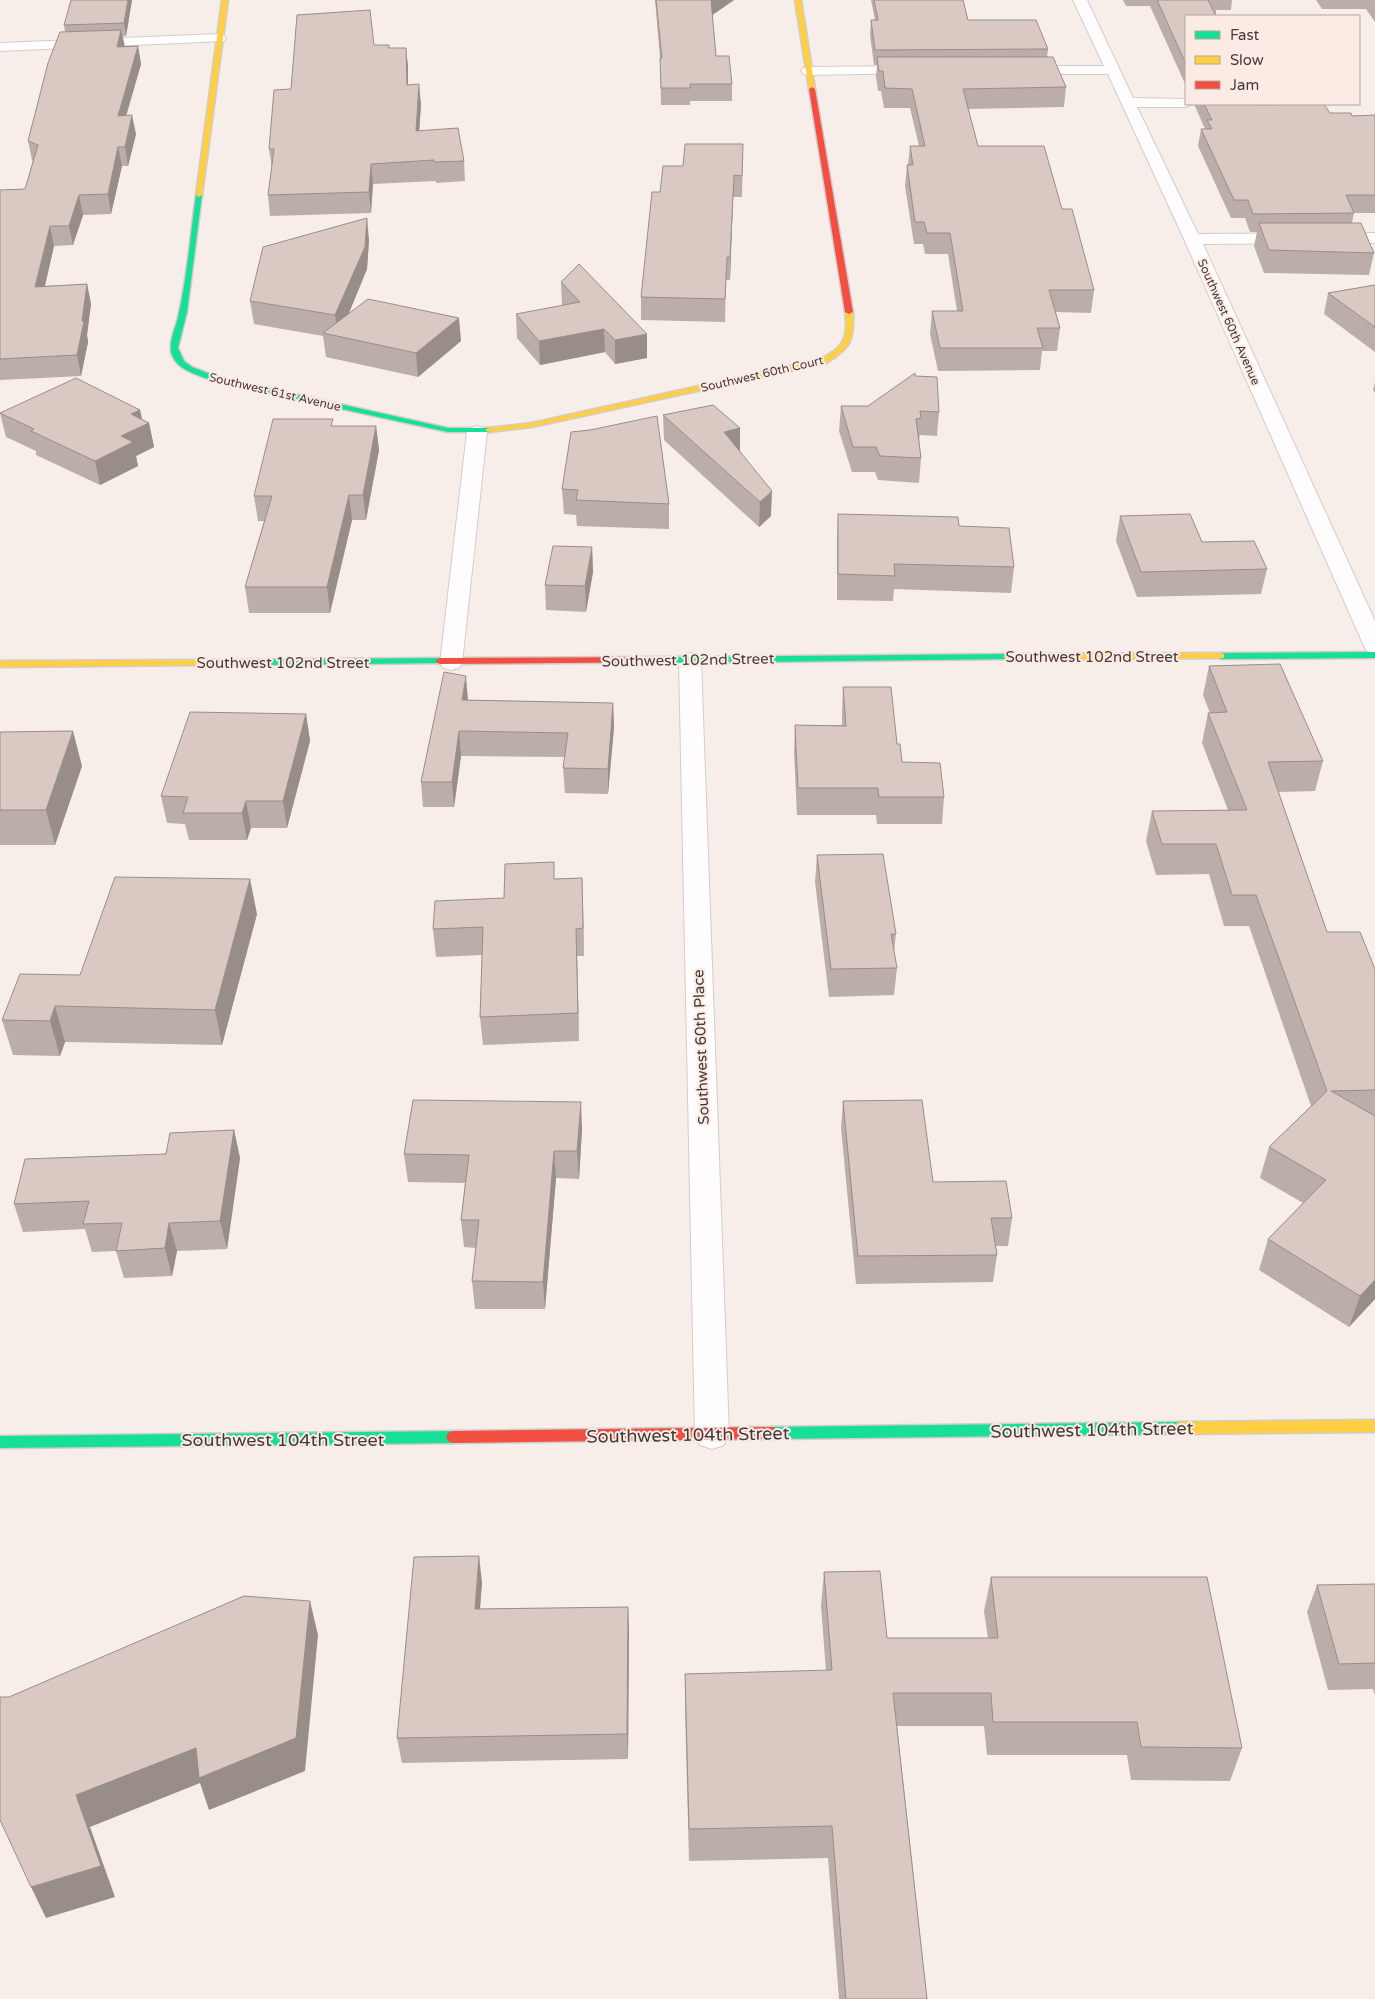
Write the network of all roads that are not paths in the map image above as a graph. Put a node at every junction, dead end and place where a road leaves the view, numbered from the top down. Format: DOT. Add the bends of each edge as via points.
graph roads {
  1 [pos="225,0"];
  2 [pos="798,0"];
  3 [pos="1080,0"];
  4 [pos="220,38"];
  5 [pos="0,47"];
  6 [pos="924,70"];
  7 [pos="1003,70"];
  8 [pos="1113,70"];
  9 [pos="808,71"];
  10 [pos="1129,102"];
  11 [pos="1185,103"];
  12 [pos="1375,238"];
  13 [pos="1192,239"];
  14 [pos="477,432"];
  15 [pos="1375,646"];
  16 [pos="1375,656"];
  17 [pos="690,660"];
  18 [pos="451,663"];
  19 [pos="0,664"];
  20 [pos="1375,1426"];
  21 [pos="712,1435"];
  22 [pos="0,1442"];
  1 -- 4 [label="street, Southwest 61st Avenue"];
  2 -- 9 [label="street, Southwest 60th Court"];
  3 -- 8 [label="street, Southwest 60th Avenue"];
  4 -- 5 [label="street"];
  4 -- 14 [label="street, Southwest 61st Avenue" via="183,312 173,348 176,357 181,364 200,374 252,388 437,428"];
  6 -- 9 [label="street"];
  7 -- 8 [label="street"];
  8 -- 10 [label="street, Southwest 60th Avenue"];
  9 -- 14 [label="street, Southwest 60th Court" via="849,314 848,341 844,349 823,361 779,372 532,425"];
  10 -- 11 [label="street"];
  10 -- 13 [label="street, Southwest 60th Avenue"];
  12 -- 13 [label="street"];
  13 -- 15 [label="street, Southwest 60th Avenue"];
  14 -- 18 [label="street"];
  16 -- 17 [label="street, Southwest 102nd Street"];
  17 -- 18 [label="street, Southwest 102nd Street"];
  17 -- 21 [label="street, Southwest 60th Place"];
  18 -- 19 [label="street, Southwest 102nd Street"];
  20 -- 21 [label="street, Southwest 104th Street"];
  21 -- 22 [label="street, Southwest 104th Street"];
}
